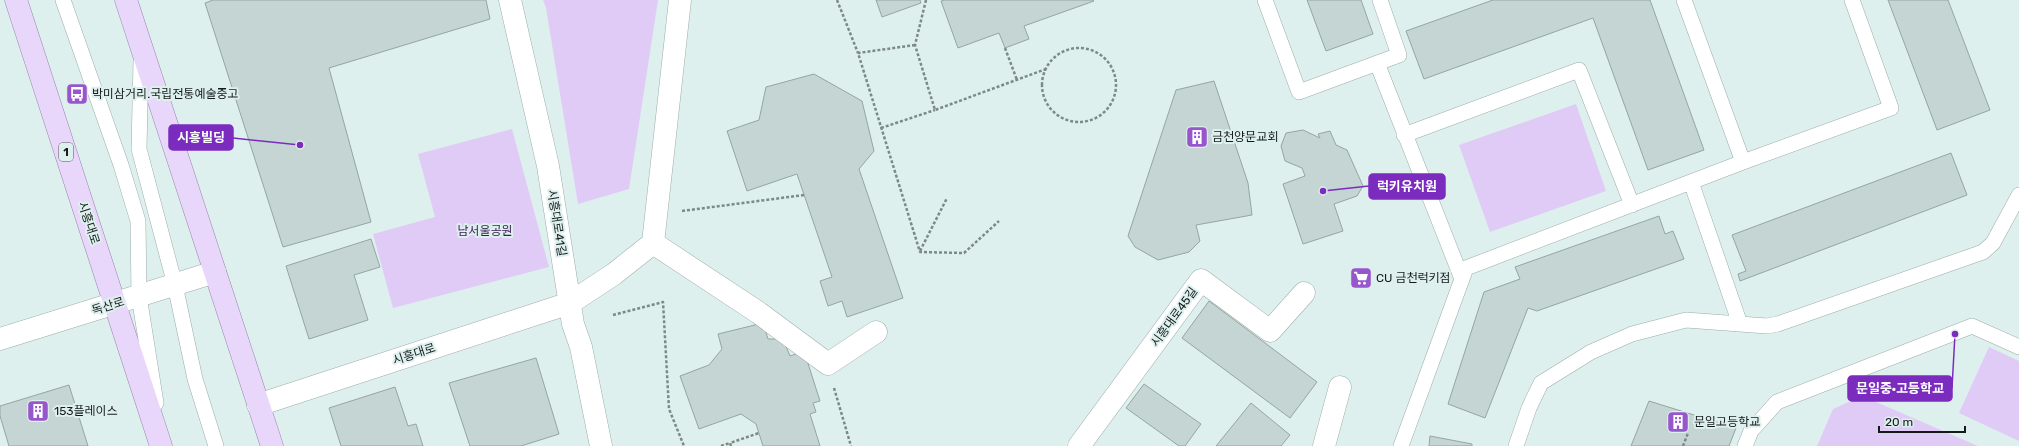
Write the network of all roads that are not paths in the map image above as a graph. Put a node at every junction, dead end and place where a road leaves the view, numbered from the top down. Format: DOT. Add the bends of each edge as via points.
graph roads {
  1 [pos="16,0"];
  2 [pos="63,0"];
  3 [pos="126,0"];
  4 [pos="510,0"];
  5 [pos="680,0"];
  6 [pos="1265,0"];
  7 [pos="1380,0"];
  8 [pos="1684,0"];
  9 [pos="1852,0"];
  10 [pos="142,47"];
  11 [pos="1377,64"];
  12 [pos="1404,135"];
  13 [pos="1743,162"];
  14 [pos="1691,182"];
  15 [pos="2019,195"];
  16 [pos="1632,205"];
  17 [pos="653,243"];
  18 [pos="215,272"];
  19 [pos="1462,279"];
  20 [pos="175,285"];
  21 [pos="1304,293"];
  22 [pos="138,296"];
  23 [pos="115,304"];
  24 [pos="570,304"];
  25 [pos="1740,324"];
  26 [pos="876,332"];
  27 [pos="0,339"];
  28 [pos="2019,347"];
  29 [pos="1340,387"];
  30 [pos="258,405"];
  31 [pos="161,446"];
  32 [pos="165,446"];
  33 [pos="216,446"];
  34 [pos="272,446"];
  35 [pos="600,446"];
  36 [pos="1079,446"];
  37 [pos="1324,446"];
  38 [pos="1400,446"];
  39 [pos="1516,446"];
  40 [pos="1746,446"];
  1 -- 23 [label="main road, 시흥대로 / 1"];
  2 -- 22 [label="lane" via="138,221"];
  3 -- 10 [label="main road"];
  4 -- 24 [label="street, 시흥대로41길" via="548,166"];
  5 -- 17 [label="street"];
  6 -- 11 [label="lane" via="1299,92"];
  7 -- 11 [label="lane" via="1399,55"];
  8 -- 13 [label="lane"];
  9 -- 13 [label="lane" via="1891,108"];
  10 -- 18 [label="main road"];
  10 -- 20 [label="lane" via="139,149"];
  11 -- 12 [label="lane"];
  12 -- 16 [label="lane" via="1579,70"];
  12 -- 19 [label="lane"];
  13 -- 14 [label="lane"];
  14 -- 16 [label="lane"];
  14 -- 25 [label="lane"];
  15 -- 25 [label="lane" via="1993,243 1983,252 1778,324"];
  16 -- 19 [label="lane" via="1466,268"];
  17 -- 24 [label="street, 시흥대로"];
  17 -- 26 [label="street" via="759,313 828,364"];
  18 -- 20 [label="street, 독산로"];
  18 -- 30 [label="main road"];
  19 -- 38 [label="lane"];
  20 -- 22 [label="street, 독산로"];
  20 -- 33 [label="lane" via="195,379"];
  21 -- 36 [label="street, 시흥대로45길" via="1270,331 1201,280"];
  22 -- 23 [label="street, 독산로"];
  22 -- 32 [label="lane"];
  23 -- 27 [label="street, 독산로"];
  23 -- 31 [label="main road, 시흥대로 / 1"];
  24 -- 30 [label="street, 시흥대로"];
  24 -- 35 [label="street, 시흥대로41길"];
  25 -- 39 [label="lane" via="1686,320 1632,334 1591,352 1541,382"];
  28 -- 40 [label="lane" via="1972,326 1777,402 1751,431"];
  29 -- 37 [label="street"];
  30 -- 34 [label="main road"];
}
